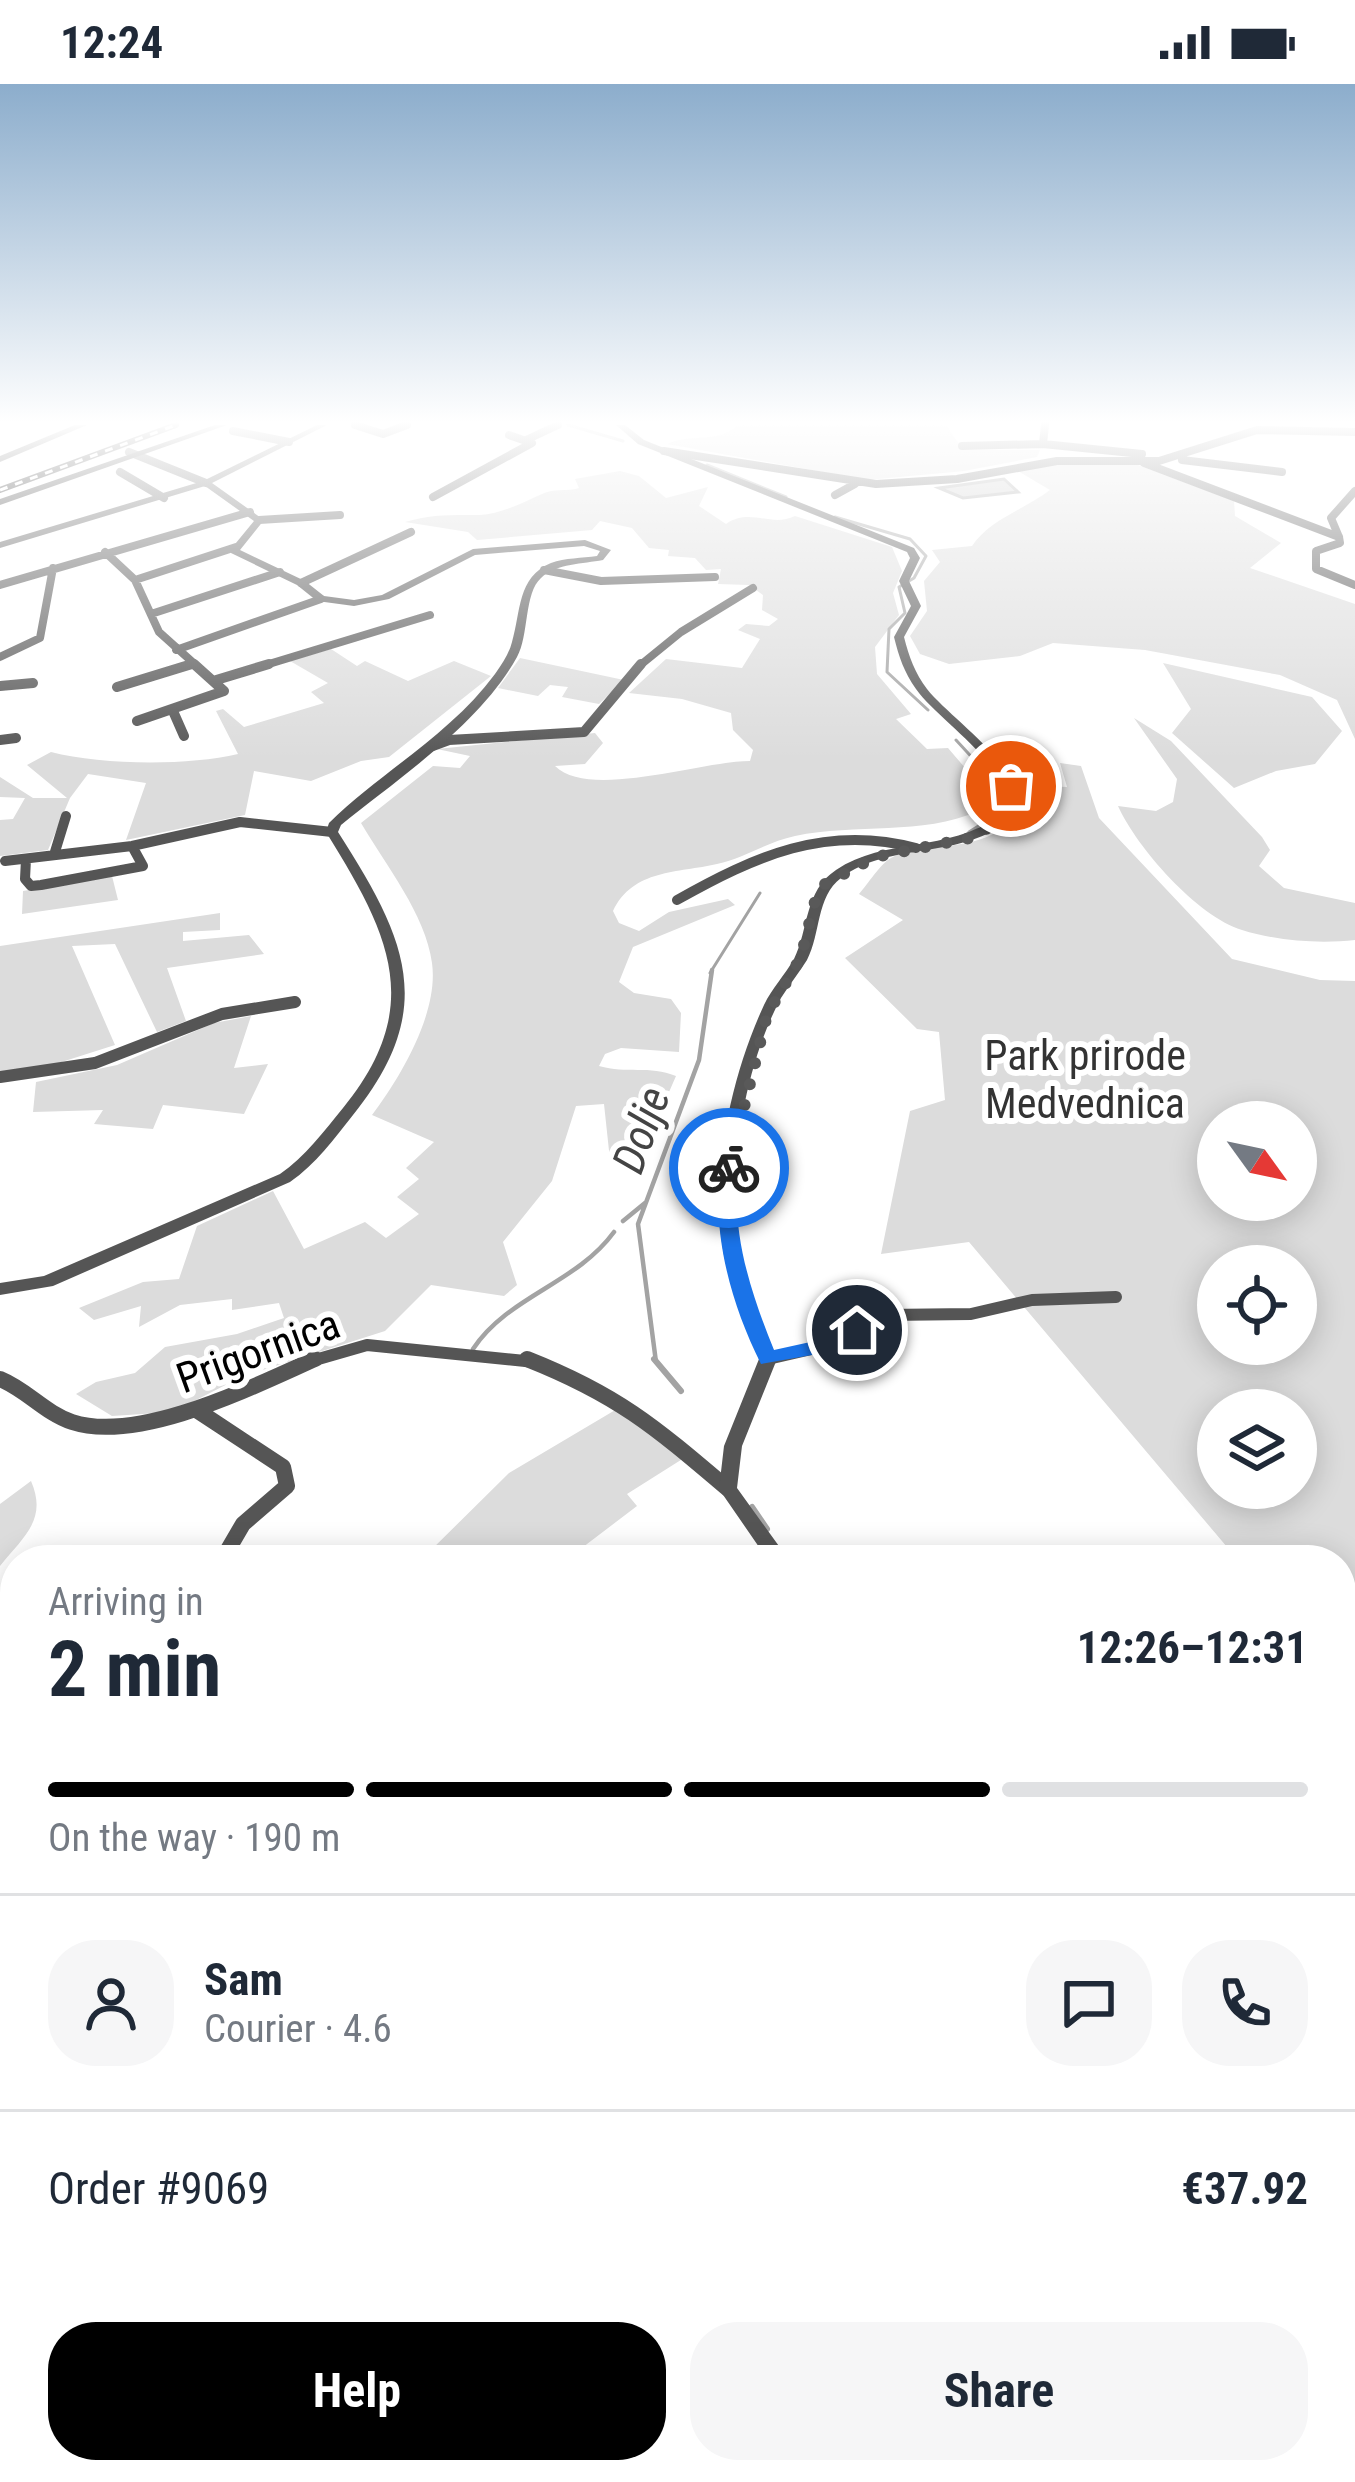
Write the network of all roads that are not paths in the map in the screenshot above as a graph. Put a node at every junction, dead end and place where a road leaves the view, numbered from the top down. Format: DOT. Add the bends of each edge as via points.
graph roads {
  1 [pos="168,537"];
  2 [pos="242,537"];
  3 [pos="400,537"];
  4 [pos="884,537"];
  5 [pos="1331,537"];
  6 [pos="1338,537"];
  7 [pos="1339,540"];
  8 [pos="236,547"];
  9 [pos="1355,550"];
  10 [pos="105,552"];
  11 [pos="53,568"];
  12 [pos="544,570"];
  13 [pos="280,572"];
  14 [pos="716,577"];
  15 [pos="135,580"];
  16 [pos="301,583"];
  17 [pos="1355,584"];
  18 [pos="0,585"];
  19 [pos="753,588"];
  20 [pos="321,599"];
  21 [pos="151,614"];
  22 [pos="430,615"];
  23 [pos="176,650"];
  24 [pos="0,657"];
  25 [pos="192,664"];
  26 [pos="213,681"];
  27 [pos="33,683"];
  28 [pos="0,686"];
  29 [pos="117,687"];
  30 [pos="173,711"];
  31 [pos="137,721"];
  32 [pos="184,736"];
  33 [pos="16,738"];
  34 [pos="0,740"];
  35 [pos="425,748"];
  36 [pos="66,816"];
  37 [pos="332,832"];
  38 [pos="132,846"];
  39 [pos="916,848"];
  40 [pos="54,856"];
  41 [pos="26,859"];
  42 [pos="5,861"];
  43 [pos="677,900"];
  44 [pos="296,1002"];
  45 [pos="0,1077"];
  46 [pos="0,1289"];
  47 [pos="1116,1297"];
  48 [pos="768,1359"];
  49 [pos="0,1379"];
  50 [pos="198,1411"];
  51 [pos="728,1489"];
  52 [pos="231,1545"];
  53 [pos="767,1545"];
  1 -- 10 [label="street"];
  2 -- 8 [label="street"];
  3 -- 16 [label="street"];
  4 -- 39 [label="street" via="915,558 905,583 916,606 899,642 910,680 1002,770 1012,800 1005,818 984,832"];
  5 -- 7 [label="street"];
  6 -- 7 [label="street"];
  7 -- 9 [label="street"];
  7 -- 17 [label="street" via="1316,551 1316,568"];
  8 -- 13 [label="street"];
  8 -- 15 [label="street"];
  10 -- 11 [label="street"];
  10 -- 15 [label="street"];
  11 -- 18 [label="street"];
  11 -- 24 [label="street" via="40,638"];
  12 -- 14 [label="street" via="561,578 651,582"];
  12 -- 20 [label="street" via="592,561 606,550 566,544 473,552 385,598"];
  12 -- 35 [label="street" via="529,587 503,672"];
  13 -- 16 [label="street"];
  13 -- 21 [label="street"];
  15 -- 21 [label="street"];
  16 -- 20 [label="street"];
  19 -- 35 [label="street" via="654,651 584,732"];
  20 -- 23 [label="street"];
  21 -- 23 [label="street"];
  22 -- 26 [label="street"];
  23 -- 25 [label="street"];
  25 -- 26 [label="street"];
  25 -- 29 [label="street"];
  26 -- 30 [label="street" via="223,694"];
  27 -- 28 [label="street"];
  30 -- 31 [label="street"];
  30 -- 32 [label="street"];
  33 -- 34 [label="street"];
  35 -- 37 [label="street"];
  36 -- 40 [label="street"];
  37 -- 38 [label="street" via="240,822"];
  37 -- 46 [label="street" via="382,911 401,987 394,1032 364,1096 310,1162 285,1178 47,1282"];
  38 -- 40 [label="street"];
  38 -- 41 [label="street" via="143,866 40,885 25,879"];
  39 -- 43 [label="street" via="882,838 793,842"];
  39 -- 48 [label="street" via="852,866 825,884 751,1067 725,1202 740,1288"];
  40 -- 41 [label="street"];
  41 -- 42 [label="street"];
  44 -- 45 [label="street" via="222,1014 95,1063"];
  47 -- 48 [label="street" via="886,1315 829,1345"];
  48 -- 51 [label="street" via="733,1445"];
  49 -- 50 [label="street, Prigornica" via="76,1424"];
  50 -- 51 [label="street, Prigornica" via="367,1345 527,1359 632,1408"];
  50 -- 52 [label="street" via="283,1467 287,1486"];
  51 -- 53 [label="street"];
}
